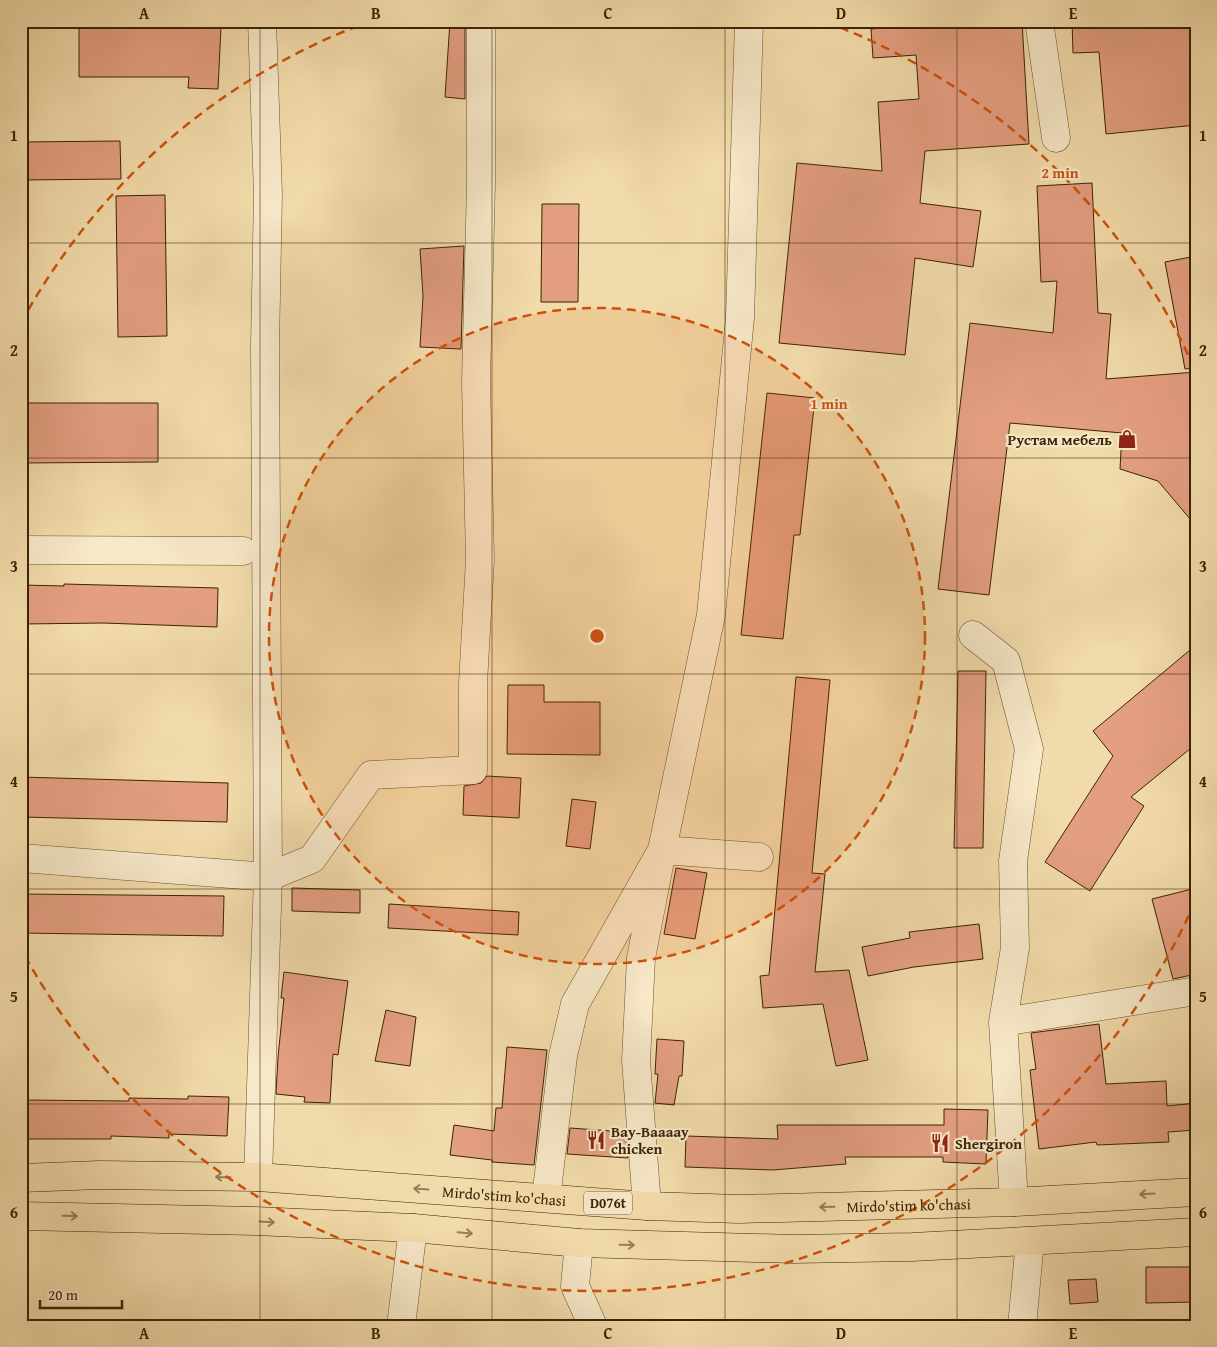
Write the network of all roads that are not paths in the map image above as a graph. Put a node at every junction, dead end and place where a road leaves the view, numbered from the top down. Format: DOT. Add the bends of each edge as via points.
graph roads {
  1 [pos="262,21"];
  2 [pos="482,21"];
  3 [pos="749,21"];
  4 [pos="1039,21"];
  5 [pos="1056,138"];
  6 [pos="21,550"];
  7 [pos="244,551"];
  8 [pos="973,635"];
  9 [pos="662,850"];
  10 [pos="759,857"];
  11 [pos="21,858"];
  12 [pos="268,877"];
  13 [pos="1196,991"];
  14 [pos="1003,1022"];
  15 [pos="258,1177"];
  16 [pos="21,1178"];
  17 [pos="1196,1192"];
  18 [pos="546,1198"];
  19 [pos="581,1201"];
  20 [pos="1014,1202"];
  21 [pos="647,1206"];
  22 [pos="21,1216"];
  23 [pos="413,1228"];
  24 [pos="1196,1232"];
  25 [pos="1030,1241"];
  26 [pos="579,1243"];
  27 [pos="401,1326"];
  28 [pos="593,1326"];
  29 [pos="1022,1326"];
  1 -- 12 [label="street" via="268,194 265,346"];
  2 -- 12 [label="street" via="476,381 480,560 473,683 473,770 372,775 312,859"];
  3 -- 9 [label="street" via="740,318 711,615"];
  4 -- 5 [label="street"];
  6 -- 7 [label="street"];
  8 -- 14 [label="street" via="1006,661 1029,749 1013,861 1015,948"];
  9 -- 10 [label="street"];
  9 -- 18 [label="street" via="575,1004 563,1056"];
  9 -- 21 [label="street" via="641,958 636,1061"];
  11 -- 12 [label="street"];
  12 -- 15 [label="street"];
  13 -- 14 [label="street"];
  14 -- 20 [label="street"];
  15 -- 16 [label="main road, Mirdo'stim ko'chasi / D076t, one-way"];
  18 -- 15 [label="main road, Mirdo'stim ko'chasi / D076t, one-way"];
  17 -- 20 [label="main road, Mirdo'stim ko'chasi / D076t, one-way"];
  18 -- 19 [label="main road, Mirdo'stim ko'chasi / D076t"];
  19 -- 21 [label="main road, Mirdo'stim ko'chasi / D076t"];
  19 -- 26 [label="main road"];
  20 -- 21 [label="main road, Mirdo'stim ko'chasi / D076t, one-way" via="739,1208"];
  22 -- 23 [label="main road, one-way"];
  23 -- 26 [label="main road, one-way"];
  23 -- 27 [label="street"];
  24 -- 25 [label="main road"];
  26 -- 25 [label="main road, one-way" via="794,1249 912,1248"];
  25 -- 29 [label="street"];
  26 -- 28 [label="street" via="575,1286"];
}
